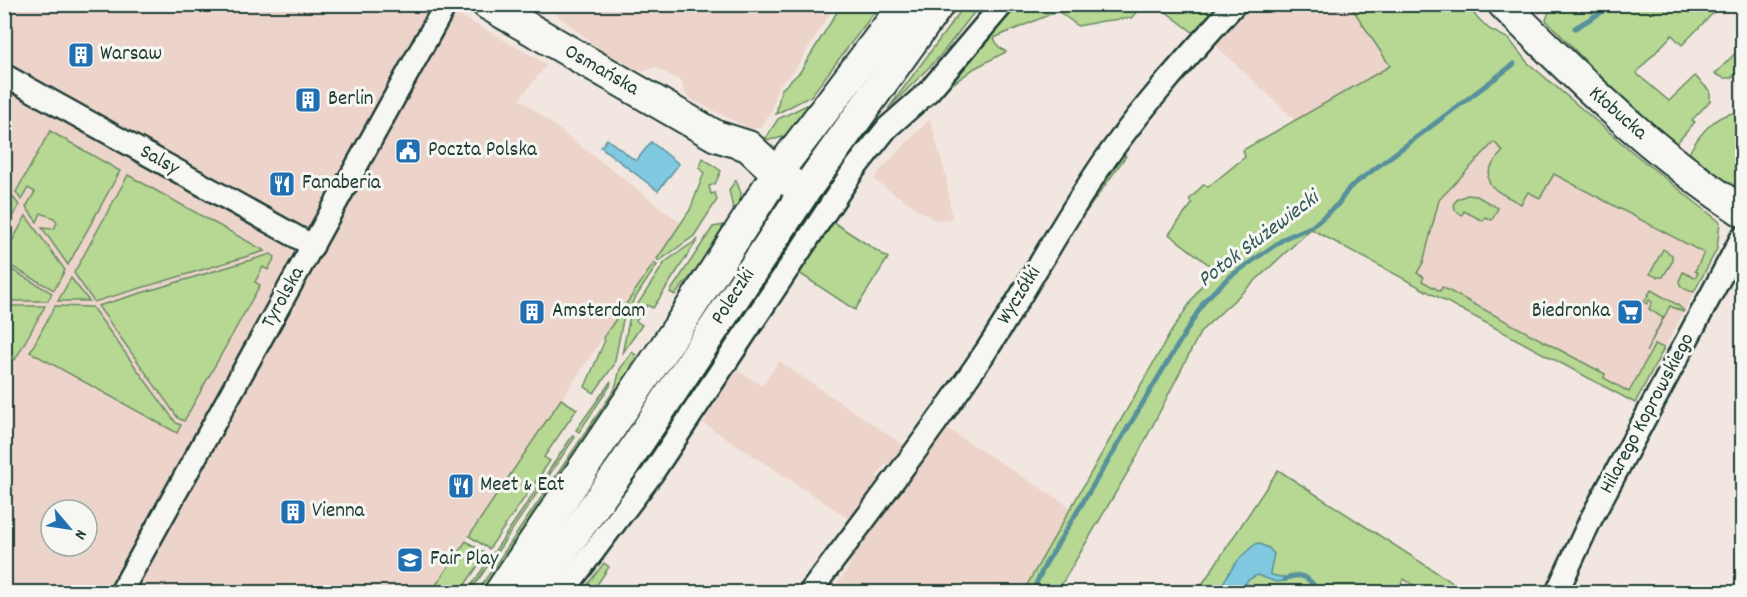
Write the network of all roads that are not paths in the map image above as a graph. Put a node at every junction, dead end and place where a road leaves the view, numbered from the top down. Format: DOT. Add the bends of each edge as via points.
graph roads {
  1 [pos="446,4"];
  2 [pos="487,4"];
  3 [pos="905,4"];
  4 [pos="939,4"];
  5 [pos="1003,4"];
  6 [pos="1235,4"];
  7 [pos="1503,4"];
  8 [pos="4,75"];
  9 [pos="777,173"];
  10 [pos="804,192"];
  11 [pos="1743,211"];
  12 [pos="1743,237"];
  13 [pos="313,246"];
  14 [pos="121,592"];
  15 [pos="500,592"];
  16 [pos="533,592"];
  17 [pos="563,592"];
  18 [pos="810,592"];
  19 [pos="1557,592"];
  1 -- 13 [label="street, Tyrolska"];
  2 -- 9 [label="main road, Osmańska" via="716,136 748,146"];
  3 -- 9 [label="main road, Poleczki"];
  4 -- 10 [label="main road, Poleczki"];
  5 -- 17 [label="street, Poleczki" via="929,91 887,128 853,171 652,474"];
  6 -- 18 [label="street, Wyczółki" via="1112,151 985,352"];
  7 -- 11 [label="main road, Kłobucka" via="1586,87 1671,161"];
  8 -- 13 [label="street, Salsy"];
  9 -- 10 [label="main road, Osmańska"];
  9 -- 15 [label="main road, Poleczki"];
  10 -- 16 [label="main road, Poleczki" via="623,466"];
  12 -- 19 [label="street, Hilarego Koprowskiego" via="1591,519"];
  13 -- 14 [label="street, Tyrolska"];
}
